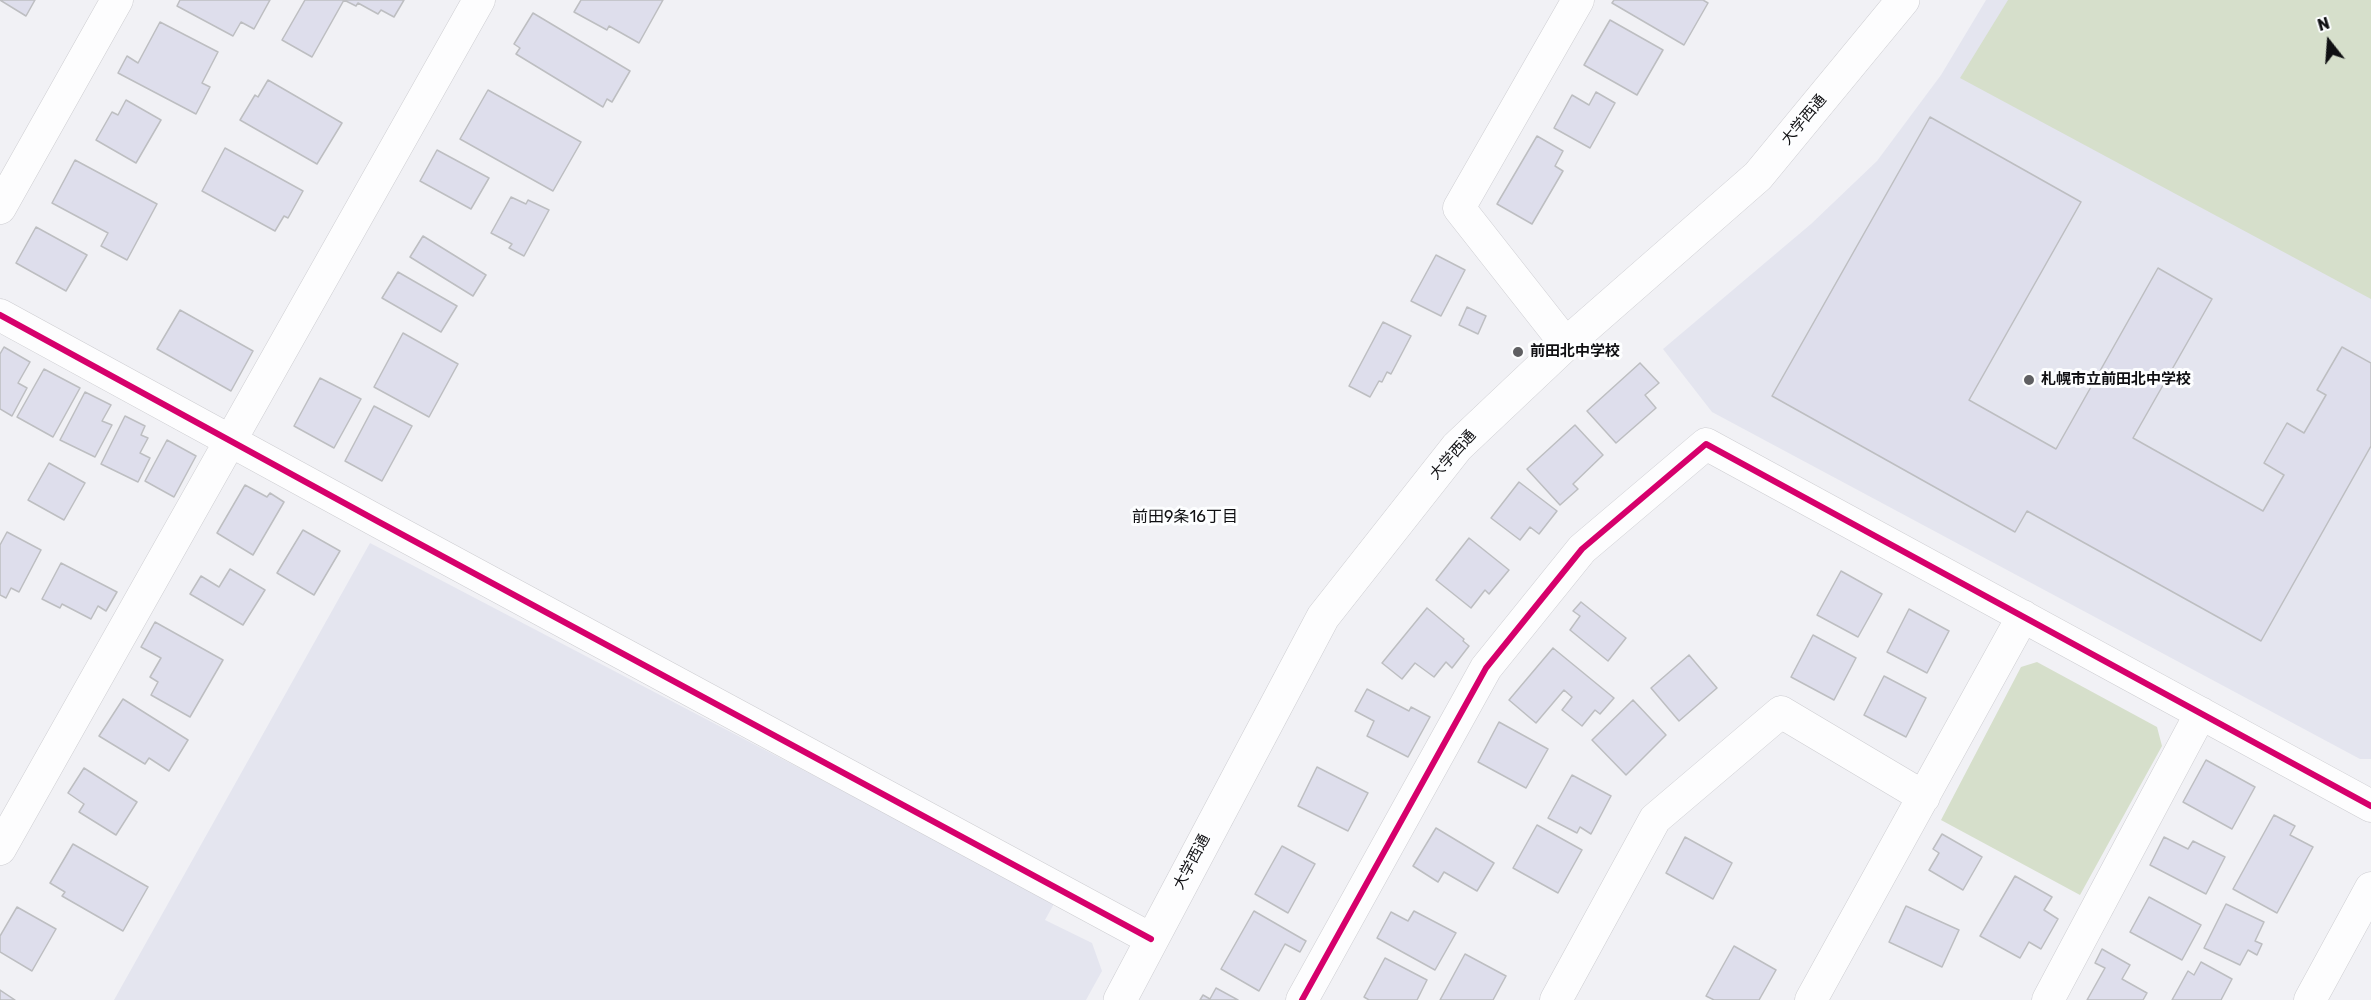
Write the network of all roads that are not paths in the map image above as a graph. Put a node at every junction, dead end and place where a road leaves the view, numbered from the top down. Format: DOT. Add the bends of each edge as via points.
graph roads {
  1 [pos="117,0"];
  2 [pos="479,0"];
  3 [pos="1578,0"];
  4 [pos="1903,0"];
  5 [pos="0,207"];
  6 [pos="0,315"];
  7 [pos="1566,344"];
  8 [pos="230,441"];
  9 [pos="2023,616"];
  10 [pos="2201,713"];
  11 [pos="1924,797"];
  12 [pos="2371,806"];
  13 [pos="0,849"];
  14 [pos="2371,888"];
  15 [pos="1152,939"];
  16 [pos="1119,1000"];
  17 [pos="1302,1000"];
  18 [pos="1556,1000"];
  19 [pos="1811,1000"];
  20 [pos="2048,1000"];
  21 [pos="2310,1000"];
  1 -- 5 [label="street"];
  2 -- 8 [label="street"];
  3 -- 7 [label="street" via="1459,208"];
  4 -- 7 [label="street, 大学西通" via="1758,176"];
  6 -- 8 [label="street"];
  7 -- 15 [label="street, 大学西通" via="1457,447 1323,617"];
  8 -- 13 [label="street"];
  8 -- 15 [label="street"];
  9 -- 10 [label="street"];
  9 -- 11 [label="street"];
  9 -- 17 [label="street" via="1706,444 1582,549 1486,668"];
  10 -- 12 [label="street"];
  10 -- 20 [label="street"];
  11 -- 18 [label="street" via="1782,712 1655,819"];
  11 -- 19 [label="street"];
  14 -- 21 [label="street"];
  15 -- 16 [label="street, 大学西通"];
}
